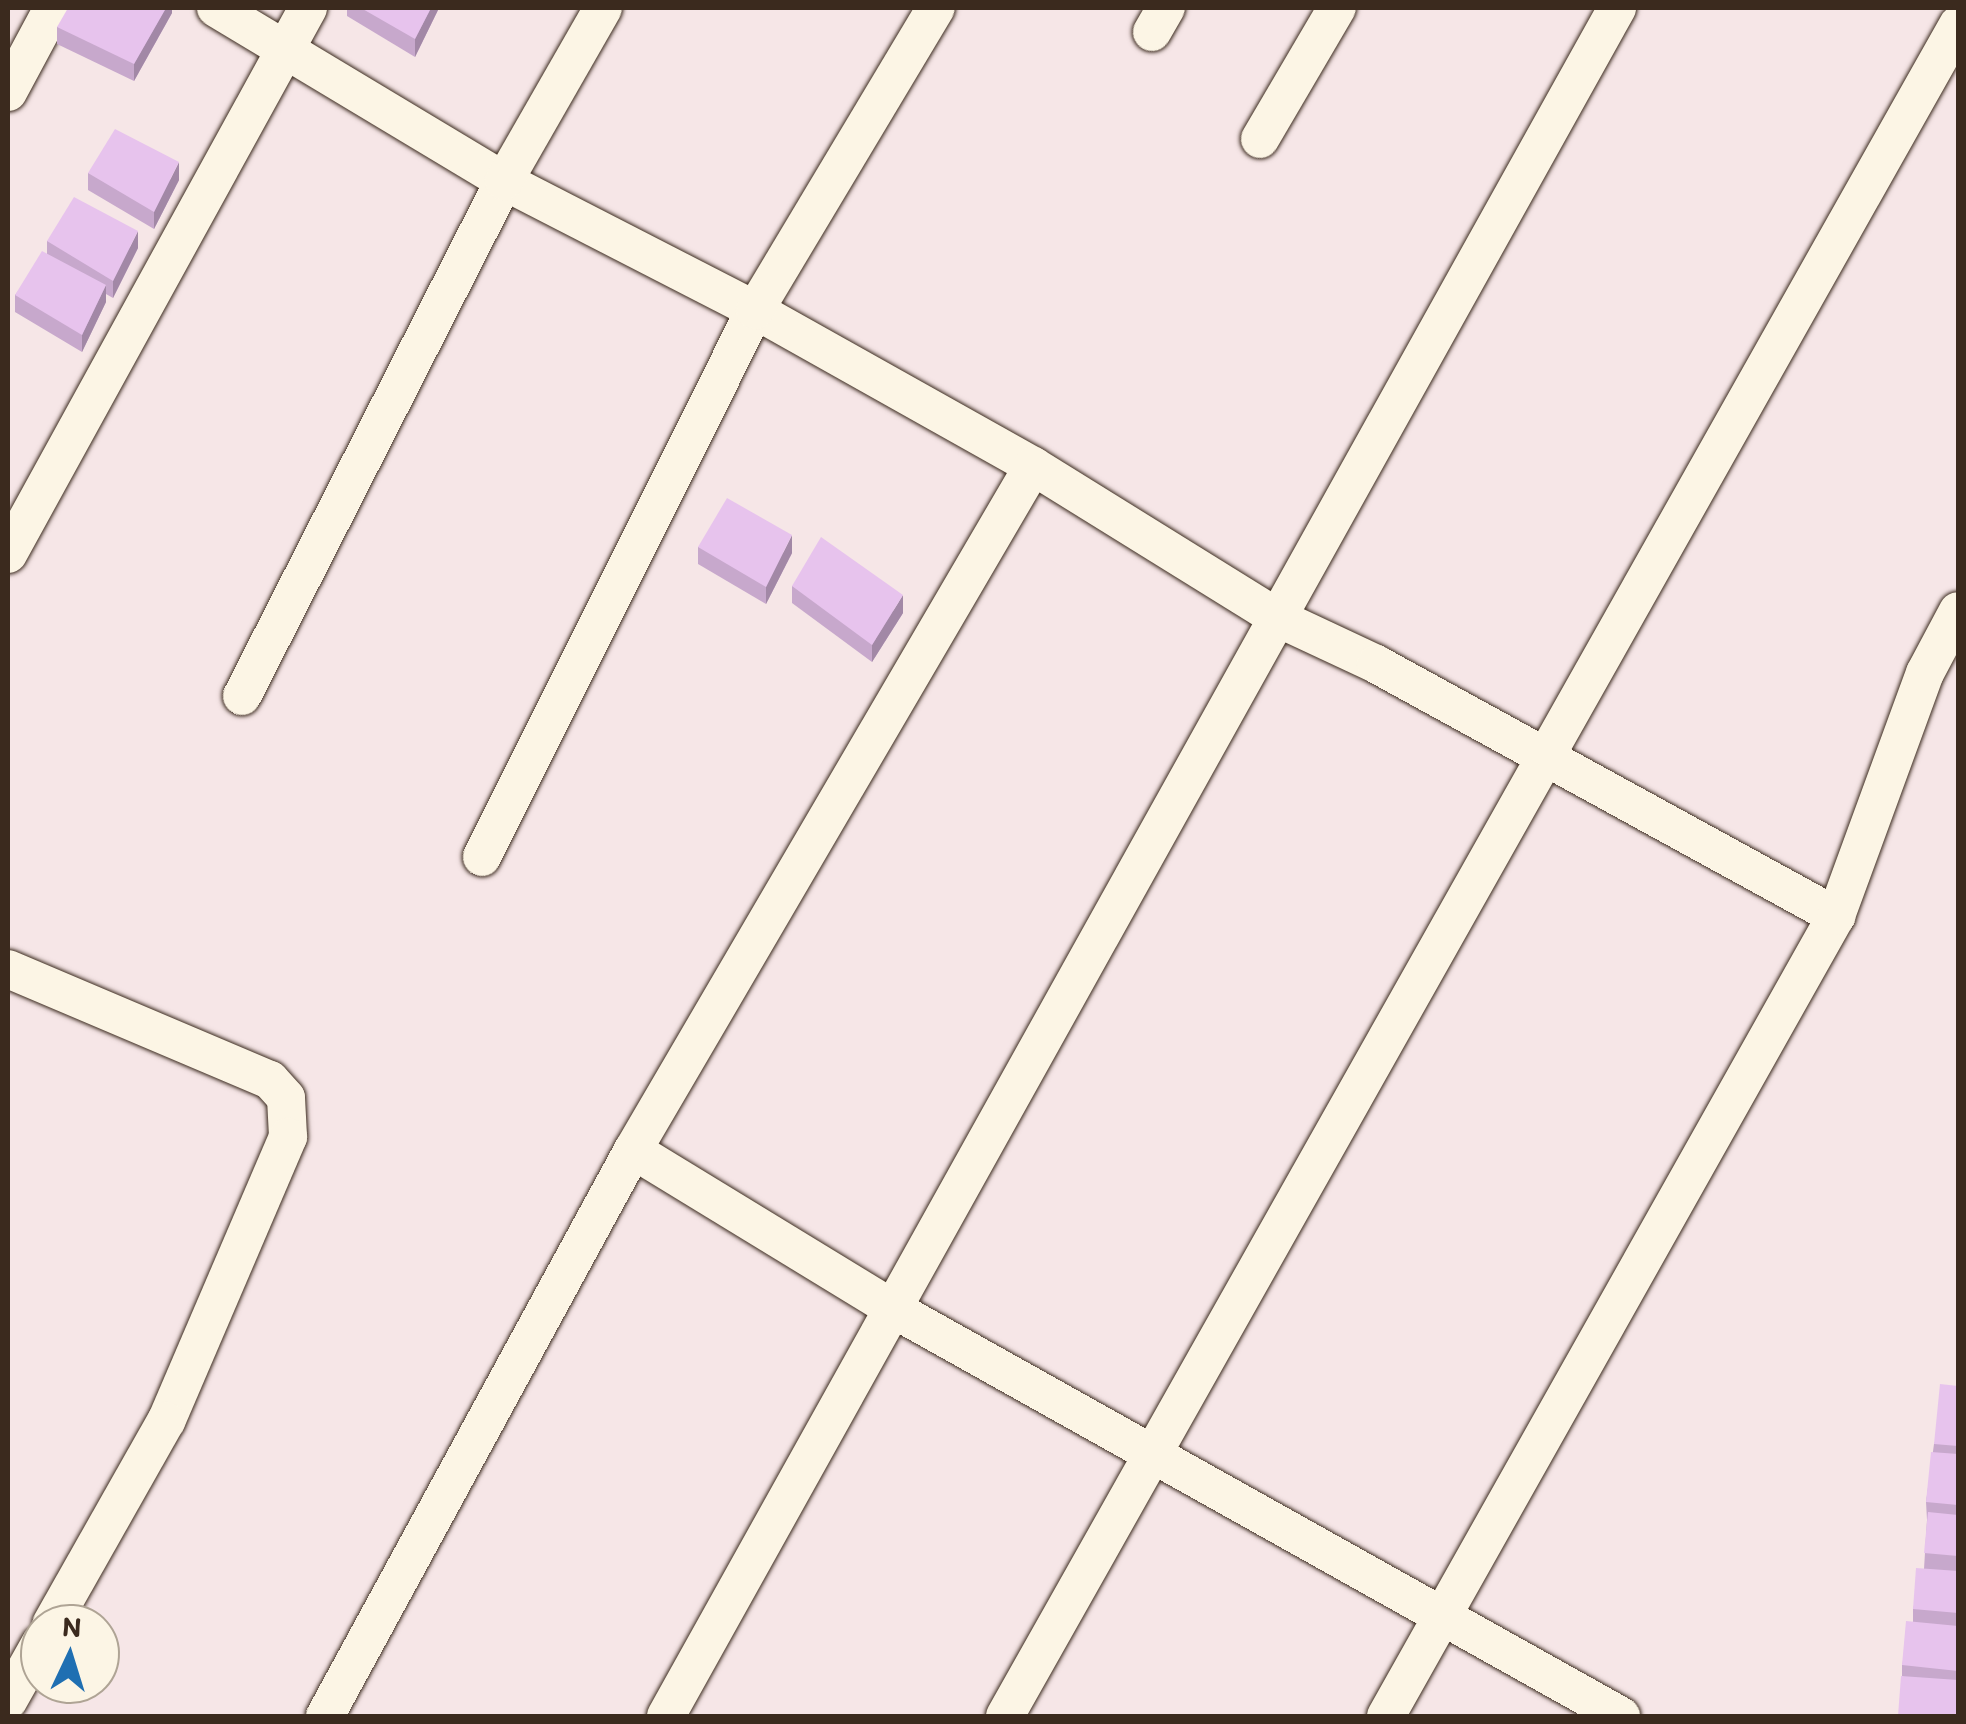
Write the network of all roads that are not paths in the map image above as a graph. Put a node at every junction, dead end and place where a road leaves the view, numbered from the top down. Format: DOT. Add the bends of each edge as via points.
graph roads {
  1 [pos="53,8"];
  2 [pos="216,8"];
  3 [pos="308,8"];
  4 [pos="603,8"];
  5 [pos="936,8"];
  6 [pos="1337,8"];
  7 [pos="1616,8"];
  8 [pos="1958,25"];
  9 [pos="286,47"];
  10 [pos="8,92"];
  11 [pos="1260,139"];
  12 [pos="504,182"];
  13 [pos="755,310"];
  14 [pos="1033,466"];
  15 [pos="8,554"];
  16 [pos="1958,611"];
  17 [pos="1278,618"];
  18 [pos="1941,673"];
  19 [pos="242,696"];
  20 [pos="1550,758"];
  21 [pos="482,857"];
  22 [pos="1836,916"];
  23 [pos="8,969"];
  24 [pos="633,1150"];
  25 [pos="895,1310"];
  26 [pos="1154,1457"];
  27 [pos="62,1604"];
  28 [pos="1442,1618"];
  29 [pos="326,1716"];
  30 [pos="666,1716"];
  31 [pos="1005,1716"];
  32 [pos="1386,1716"];
  33 [pos="1621,1716"];
  1 -- 10 [label="street"];
  2 -- 9 [label="street"];
  3 -- 9 [label="street"];
  4 -- 12 [label="street"];
  5 -- 13 [label="street"];
  6 -- 11 [label="street"];
  7 -- 17 [label="street"];
  8 -- 20 [label="street"];
  9 -- 12 [label="street"];
  9 -- 15 [label="street"];
  12 -- 13 [label="street"];
  12 -- 19 [label="street"];
  13 -- 14 [label="street"];
  13 -- 21 [label="street"];
  14 -- 17 [label="street"];
  14 -- 24 [label="street"];
  16 -- 18 [label="street"];
  17 -- 20 [label="street"];
  17 -- 25 [label="street"];
  18 -- 22 [label="street"];
  20 -- 22 [label="street"];
  20 -- 26 [label="street"];
  22 -- 28 [label="street"];
  23 -- 27 [label="street" via="270,1080 286,1098 288,1137 166,1421"];
  24 -- 25 [label="street"];
  24 -- 29 [label="street"];
  25 -- 26 [label="street"];
  25 -- 30 [label="street"];
  26 -- 28 [label="street"];
  26 -- 31 [label="street"];
  28 -- 32 [label="street"];
  28 -- 33 [label="street"];
}
